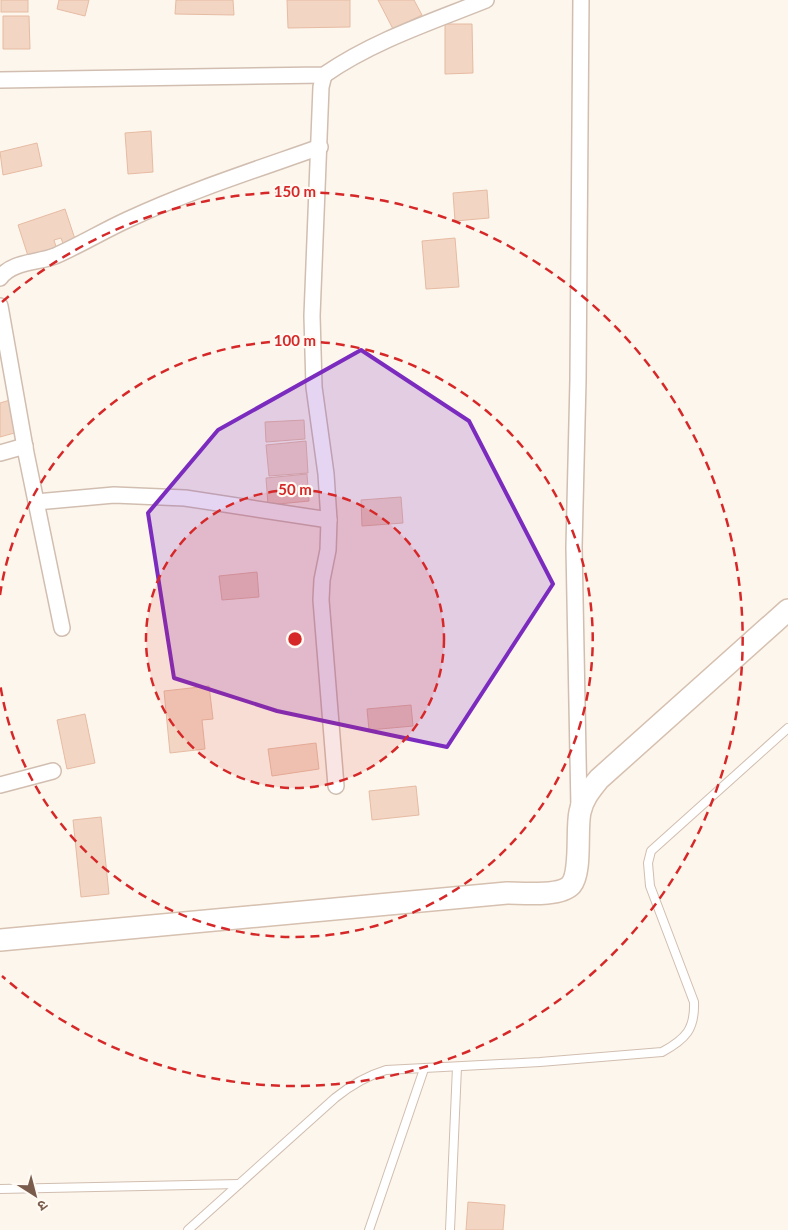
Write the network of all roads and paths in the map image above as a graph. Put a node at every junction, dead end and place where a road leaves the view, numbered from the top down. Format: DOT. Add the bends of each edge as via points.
graph roads {
  1 [pos="486,0"];
  2 [pos="581,0"];
  3 [pos="324,75"];
  4 [pos="0,80"];
  5 [pos="320,147"];
  6 [pos="3,269"];
  7 [pos="0,306"];
  8 [pos="25,446"];
  9 [pos="0,453"];
  10 [pos="36,502"];
  11 [pos="329,520"];
  12 [pos="788,610"];
  13 [pos="62,628"];
  14 [pos="788,728"];
  15 [pos="53,771"];
  16 [pos="0,784"];
  17 [pos="336,786"];
  18 [pos="579,813"];
  19 [pos="0,940"];
  20 [pos="457,1068"];
  21 [pos="424,1069"];
  22 [pos="239,1184"];
  23 [pos="0,1189"];
  24 [pos="188,1230"];
  25 [pos="369,1230"];
  26 [pos="450,1230"];
  1 -- 3 [label="street" via="387,39"];
  2 -- 18 [label="street" via="574,547"];
  3 -- 4 [label="street"];
  3 -- 5 [label="street"];
  5 -- 6 [label="street" via="198,190 53,256"];
  5 -- 11 [label="street" via="312,360"];
  7 -- 8 [label="street"];
  8 -- 9 [label="street"];
  8 -- 10 [label="street"];
  10 -- 11 [label="street" via="114,495 185,498"];
  10 -- 13 [label="street"];
  11 -- 17 [label="street" via="321,600"];
  12 -- 18 [label="street" via="612,766 588,793"];
  14 -- 20 [label="lane" via="651,851 648,863 650,886 694,1002 694,1018 677,1044 662,1052"];
  15 -- 16 [label="street"];
  18 -- 19 [label="street" via="576,875 571,885 560,891 507,892"];
  20 -- 21 [label="lane"];
  20 -- 26 [label="lane"];
  21 -- 22 [label="lane" via="386,1070 351,1085"];
  21 -- 25 [label="lane"];
  22 -- 23 [label="lane"];
  22 -- 24 [label="lane"];
}
